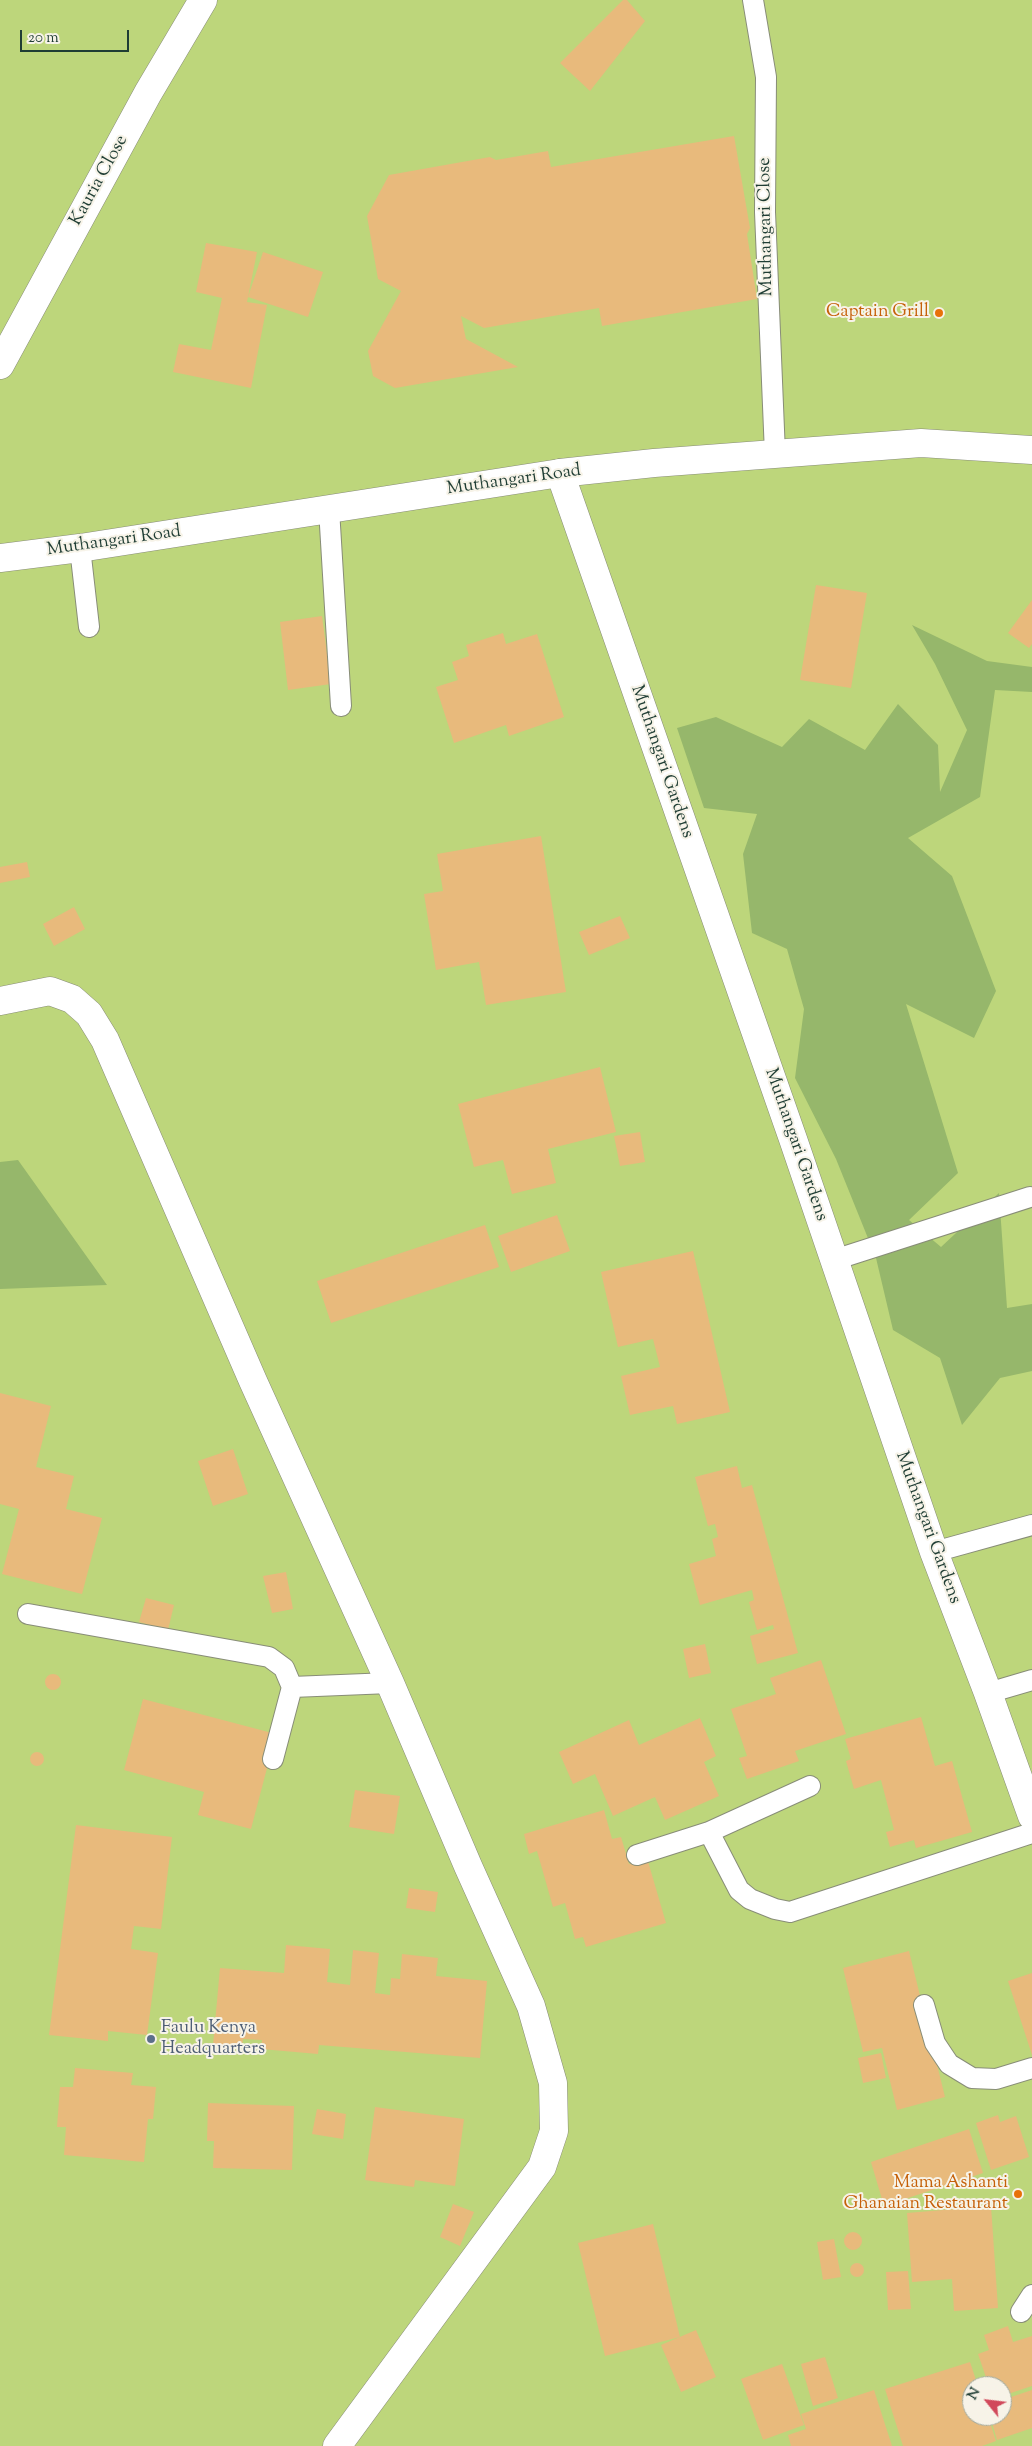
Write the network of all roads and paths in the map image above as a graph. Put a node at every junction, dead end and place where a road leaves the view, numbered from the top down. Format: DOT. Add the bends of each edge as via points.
graph roads {
  1 [pos="204,0"];
  2 [pos="753,0"];
  3 [pos="0,365"];
  4 [pos="1032,450"];
  5 [pos="775,454"];
  6 [pos="560,473"];
  7 [pos="329,510"];
  8 [pos="80,548"];
  9 [pos="0,558"];
  10 [pos="88,626"];
  11 [pos="341,706"];
  12 [pos="0,1001"];
  13 [pos="1030,1197"];
  14 [pos="834,1260"];
  15 [pos="1032,1525"];
  16 [pos="934,1552"];
  17 [pos="28,1614"];
  18 [pos="1032,1680"];
  19 [pos="390,1683"];
  20 [pos="292,1687"];
  21 [pos="988,1693"];
  22 [pos="273,1759"];
  23 [pos="810,1786"];
  24 [pos="1032,1816"];
  25 [pos="709,1832"];
  26 [pos="1032,1833"];
  27 [pos="636,1855"];
  28 [pos="924,2005"];
  29 [pos="1032,2068"];
  30 [pos="1032,2295"];
  31 [pos="1021,2312"];
  32 [pos="337,2446"];
  1 -- 3 [label="street, Kauria Close" via="148,93"];
  2 -- 5 [label="lane, Muthangari Close" via="766,77 765,212"];
  4 -- 5 [label="street, Muthangari Road" via="921,442"];
  5 -- 6 [label="street, Muthangari Road"];
  6 -- 7 [label="street, Muthangari Road"];
  6 -- 14 [label="street, Muthangari Gardens"];
  7 -- 8 [label="street, Muthangari Road"];
  7 -- 11 [label="lane"];
  8 -- 9 [label="street, Muthangari Road"];
  8 -- 10 [label="lane"];
  12 -- 19 [label="street" via="50,991 72,1000 89,1014 104,1040"];
  13 -- 14 [label="lane"];
  14 -- 16 [label="street, Muthangari Gardens"];
  15 -- 16 [label="lane"];
  16 -- 21 [label="street, Muthangari Gardens"];
  17 -- 20 [label="lane" via="269,1657 284,1668"];
  18 -- 21 [label="lane"];
  19 -- 20 [label="lane"];
  19 -- 32 [label="street" via="531,2006 553,2083 554,2131 542,2167"];
  20 -- 22 [label="lane"];
  21 -- 24 [label="street, Muthangari Gardens"];
  23 -- 25 [label="lane"];
  25 -- 26 [label="lane" via="739,1890 750,1899 790,1912"];
  25 -- 27 [label="lane"];
  28 -- 29 [label="lane" via="936,2043 949,2064 972,2078 996,2079"];
  30 -- 31 [label="lane"];
}
